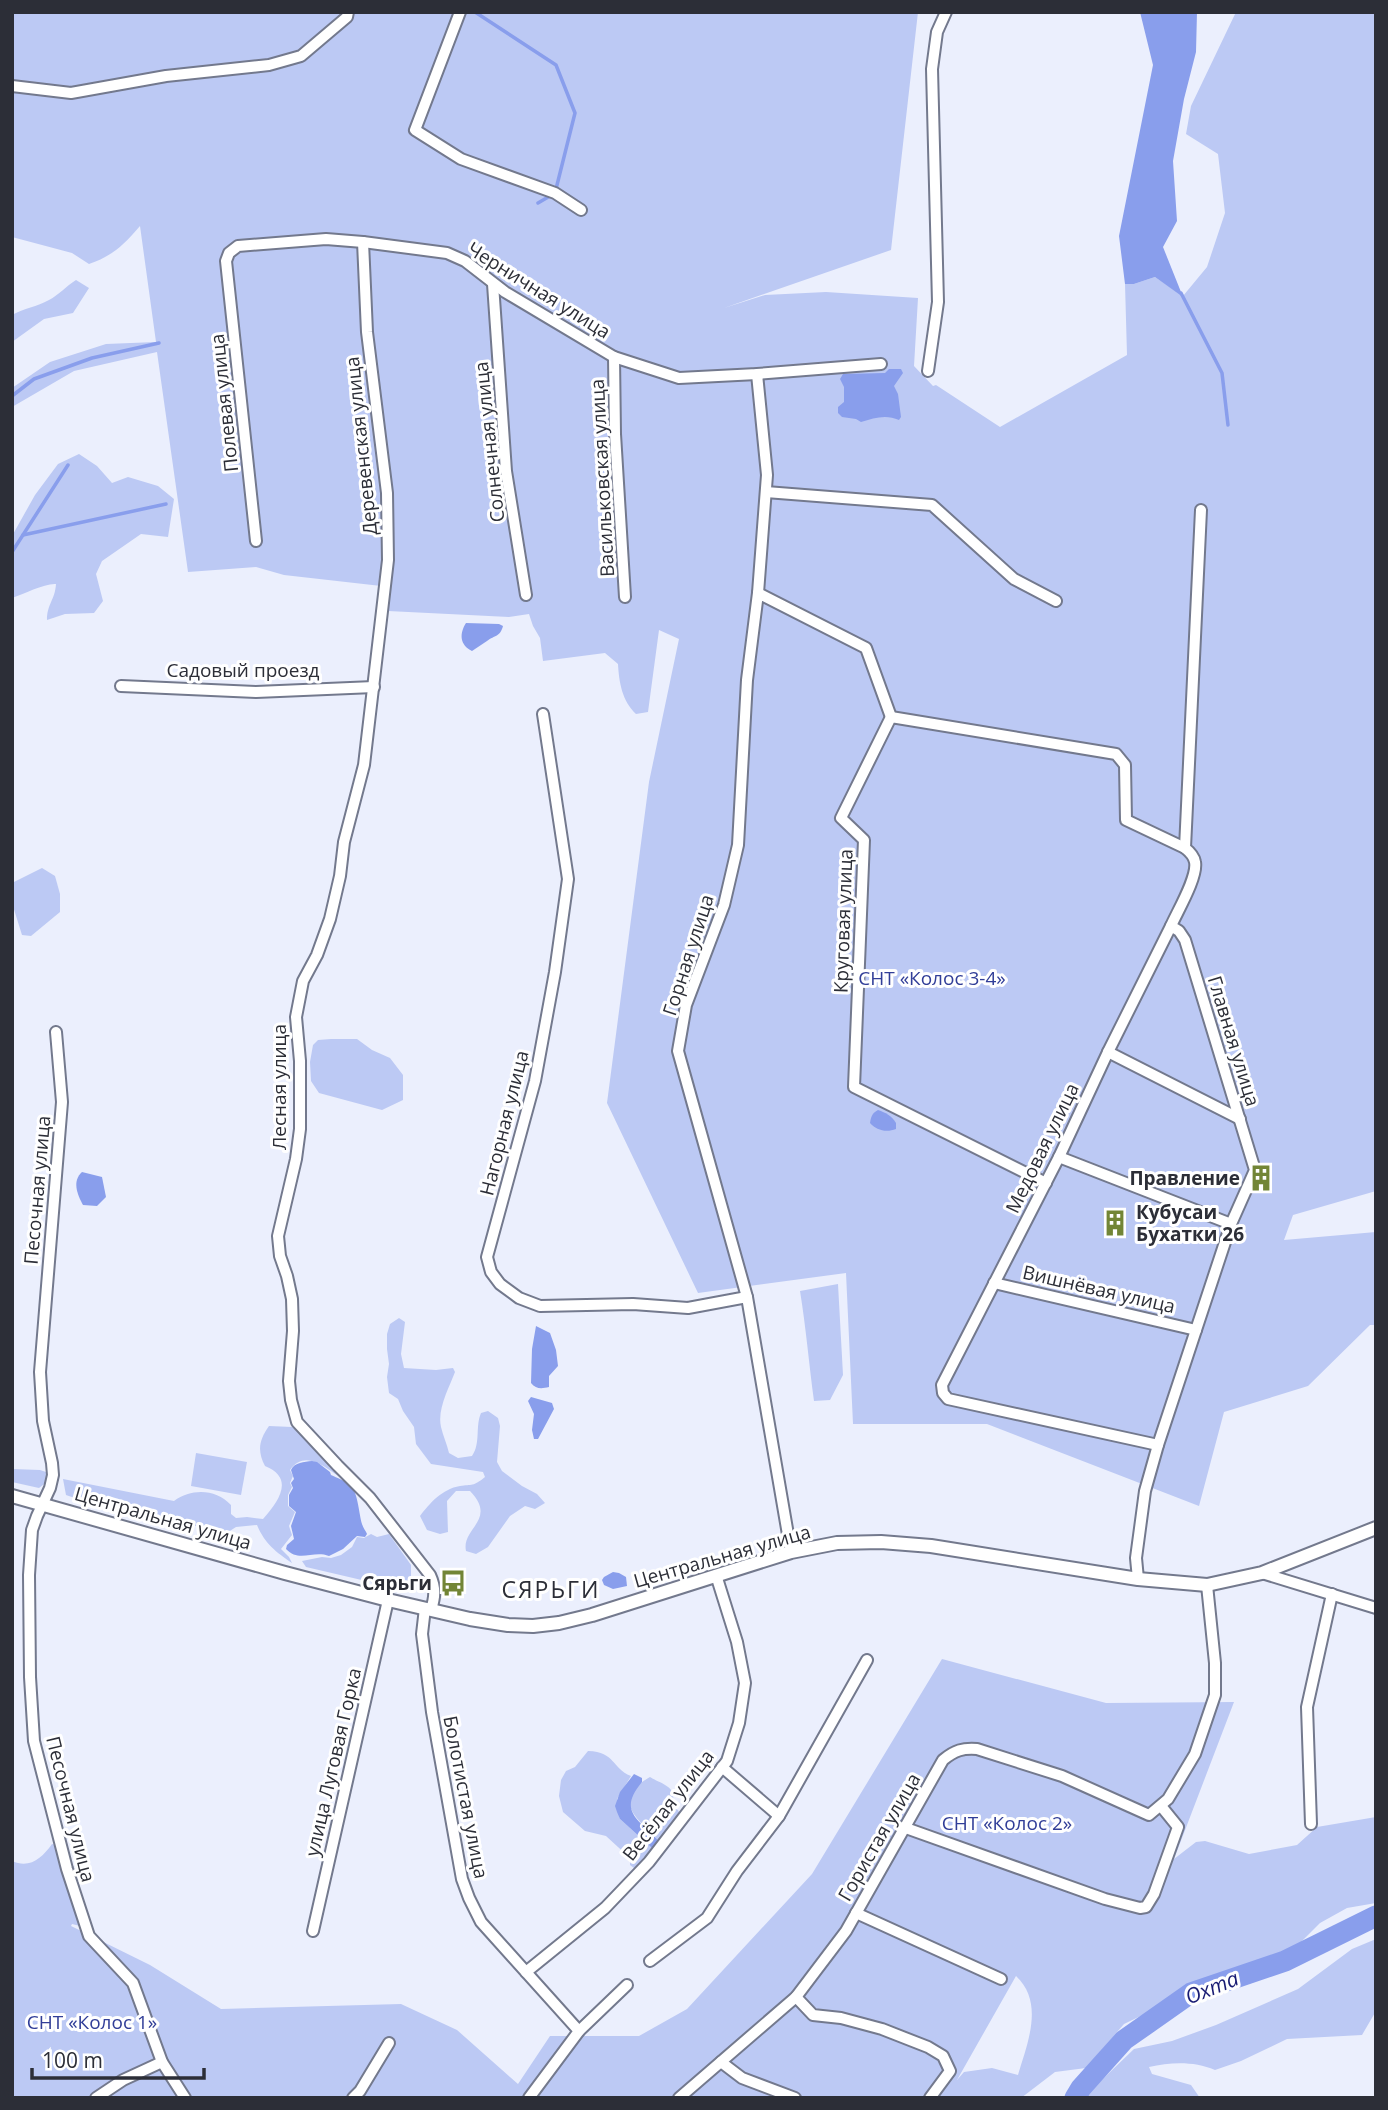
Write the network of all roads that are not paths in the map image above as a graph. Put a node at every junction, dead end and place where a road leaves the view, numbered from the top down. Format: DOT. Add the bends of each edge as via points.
graph roads {
  1 [pos="348,12"];
  2 [pos="460,12"];
  3 [pos="946,12"];
  4 [pos="12,86"];
  5 [pos="581,210"];
  6 [pos="363,242"];
  7 [pos="226,261"];
  8 [pos="493,284"];
  9 [pos="614,357"];
  10 [pos="881,364"];
  11 [pos="928,371"];
  12 [pos="757,374"];
  13 [pos="766,492"];
  14 [pos="1202,510"];
  15 [pos="256,541"];
  16 [pos="758,593"];
  17 [pos="526,595"];
  18 [pos="625,597"];
  19 [pos="1056,601"];
  20 [pos="121,686"];
  21 [pos="369,687"];
  22 [pos="543,714"];
  23 [pos="891,717"];
  24 [pos="1185,848"];
  25 [pos="1171,926"];
  26 [pos="56,1032"];
  27 [pos="1108,1052"];
  28 [pos="1240,1119"];
  29 [pos="1059,1157"];
  30 [pos="1046,1183"];
  31 [pos="1231,1224"];
  32 [pos="994,1283"];
  33 [pos="747,1297"];
  34 [pos="1196,1330"];
  35 [pos="1158,1445"];
  36 [pos="12,1496"];
  37 [pos="43,1504"];
  38 [pos="1376,1528"];
  39 [pos="791,1552"];
  40 [pos="1262,1573"];
  41 [pos="716,1575"];
  42 [pos="1138,1579"];
  43 [pos="1207,1585"];
  44 [pos="1332,1594"];
  45 [pos="387,1600"];
  46 [pos="1376,1608"];
  47 [pos="428,1609"];
  48 [pos="867,1660"];
  49 [pos="722,1768"];
  50 [pos="1161,1805"];
  51 [pos="779,1816"];
  52 [pos="1311,1824"];
  53 [pos="903,1827"];
  54 [pos="856,1913"];
  55 [pos="313,1931"];
  56 [pos="650,1961"];
  57 [pos="526,1972"];
  58 [pos="1001,1979"];
  59 [pos="627,1986"];
  60 [pos="796,1997"];
  61 [pos="579,2031"];
  62 [pos="389,2043"];
  63 [pos="162,2062"];
  64 [pos="721,2062"];
  65 [pos="96,2098"];
  66 [pos="185,2098"];
  67 [pos="353,2098"];
  68 [pos="529,2098"];
  69 [pos="679,2098"];
  70 [pos="795,2098"];
  71 [pos="930,2098"];
  1 -- 4 [label="street" via="348,17 301,57 269,65 166,76 71,93"];
  2 -- 5 [label="street" via="415,130 461,159 555,193"];
  3 -- 11 [label="street" via="937,32 932,69 938,302"];
  6 -- 7 [label="street, Черничная улица" via="315,239 238,246"];
  6 -- 8 [label="street, Черничная улица" via="447,253"];
  6 -- 21 [label="street, Деревенская улица" via="367,331 388,527 388,560"];
  7 -- 15 [label="street, Полевая улица"];
  8 -- 9 [label="street, Черничная улица"];
  8 -- 17 [label="street, Солнечная улица" via="506,471"];
  9 -- 12 [label="street, Черничная улица" via="679,378"];
  9 -- 18 [label="street, Васильковская улица" via="614,434"];
  10 -- 12 [label="street, Черничная улица"];
  12 -- 13 [label="street, Горная улица"];
  13 -- 16 [label="street, Горная улица"];
  13 -- 19 [label="street" via="932,505 1014,579"];
  14 -- 24 [label="street"];
  16 -- 23 [label="street" via="866,648"];
  16 -- 33 [label="street, Горная улица" via="747,680 738,845 724,905 686,1005 678,1051"];
  20 -- 21 [label="street, Садовый проезд" via="256,692"];
  21 -- 47 [label="street, Лесная улица" via="364,765 344,842 338,887 317,955 303,981 296,1017 300,1129 278,1236 292,1299 289,1381 297,1422 370,1498 430,1575 435,1595"];
  22 -- 33 [label="street, Нагорная улица" via="568,879 535,1081 487,1257 491,1272 519,1298 540,1306 688,1308"];
  23 -- 24 [label="street" via="1116,754 1125,765 1126,820"];
  23 -- 30 [label="street, Круговая улица" via="841,818 864,840 854,1087"];
  24 -- 25 [label="street" via="1196,864 1194,876"];
  25 -- 27 [label="street, Медовая улица"];
  25 -- 28 [label="street, Главная улица" via="1185,940"];
  26 -- 37 [label="street, Песочная улица" via="62,1102 40,1372 53,1475"];
  27 -- 28 [label="street"];
  27 -- 29 [label="street, Медовая улица"];
  28 -- 31 [label="street, Главная улица" via="1255,1170"];
  29 -- 30 [label="street, Медовая улица"];
  29 -- 31 [label="street"];
  30 -- 32 [label="street, Медовая улица"];
  31 -- 34 [label="street, Главная улица"];
  32 -- 34 [label="street, Вишнёвая улица"];
  32 -- 35 [label="street, Медовая улица" via="942,1385 948,1399"];
  33 -- 39 [label="street, Горная улица"];
  34 -- 35 [label="street, Главная улица"];
  35 -- 42 [label="street, Главная улица" via="1145,1491 1136,1558"];
  36 -- 37 [label="street, Центральная улица"];
  37 -- 45 [label="street, Центральная улица"];
  37 -- 63 [label="street, Песочная улица" via="32,1530 29,1574 34,1741 86,1927 133,1983"];
  38 -- 40 [label="street, Центральная улица"];
  39 -- 41 [label="street, Центральная улица"];
  39 -- 42 [label="street, Центральная улица" via="837,1543 881,1542"];
  40 -- 43 [label="street, Центральная улица"];
  40 -- 44 [label="street"];
  41 -- 47 [label="street, Центральная улица" via="559,1623 508,1625"];
  41 -- 49 [label="street, Весёлая улица" via="745,1684 740,1723"];
  42 -- 43 [label="street, Центральная улица"];
  43 -- 50 [label="street" via="1214,1695 1195,1754"];
  44 -- 46 [label="street"];
  44 -- 52 [label="street" via="1307,1707"];
  45 -- 47 [label="street, Центральная улица"];
  45 -- 55 [label="street, улица Луговая Горка"];
  47 -- 57 [label="street, Болотистая улица" via="422,1634 462,1879 481,1922"];
  48 -- 51 [label="street"];
  49 -- 51 [label="street"];
  49 -- 57 [label="street, Весёлая улица" via="631,1881"];
  50 -- 53 [label="street, Гористая улица" via="1149,1815 1062,1776 966,1748 943,1760"];
  50 -- 53 [label="street" via="1178,1827 1154,1894 1149,1904 1140,1908"];
  51 -- 56 [label="street" via="707,1918"];
  53 -- 54 [label="street, Гористая улица"];
  54 -- 58 [label="street"];
  54 -- 60 [label="street, Гористая улица"];
  57 -- 61 [label="street, Болотистая улица"];
  59 -- 61 [label="street"];
  60 -- 64 [label="street, Гористая улица"];
  60 -- 71 [label="street" via="813,2015 883,2029 943,2056 950,2071"];
  61 -- 68 [label="street"];
  62 -- 67 [label="street"];
  63 -- 65 [label="street"];
  63 -- 66 [label="street, Песочная улица"];
  64 -- 69 [label="street, Гористая улица"];
  64 -- 70 [label="street" via="742,2078"];
}
